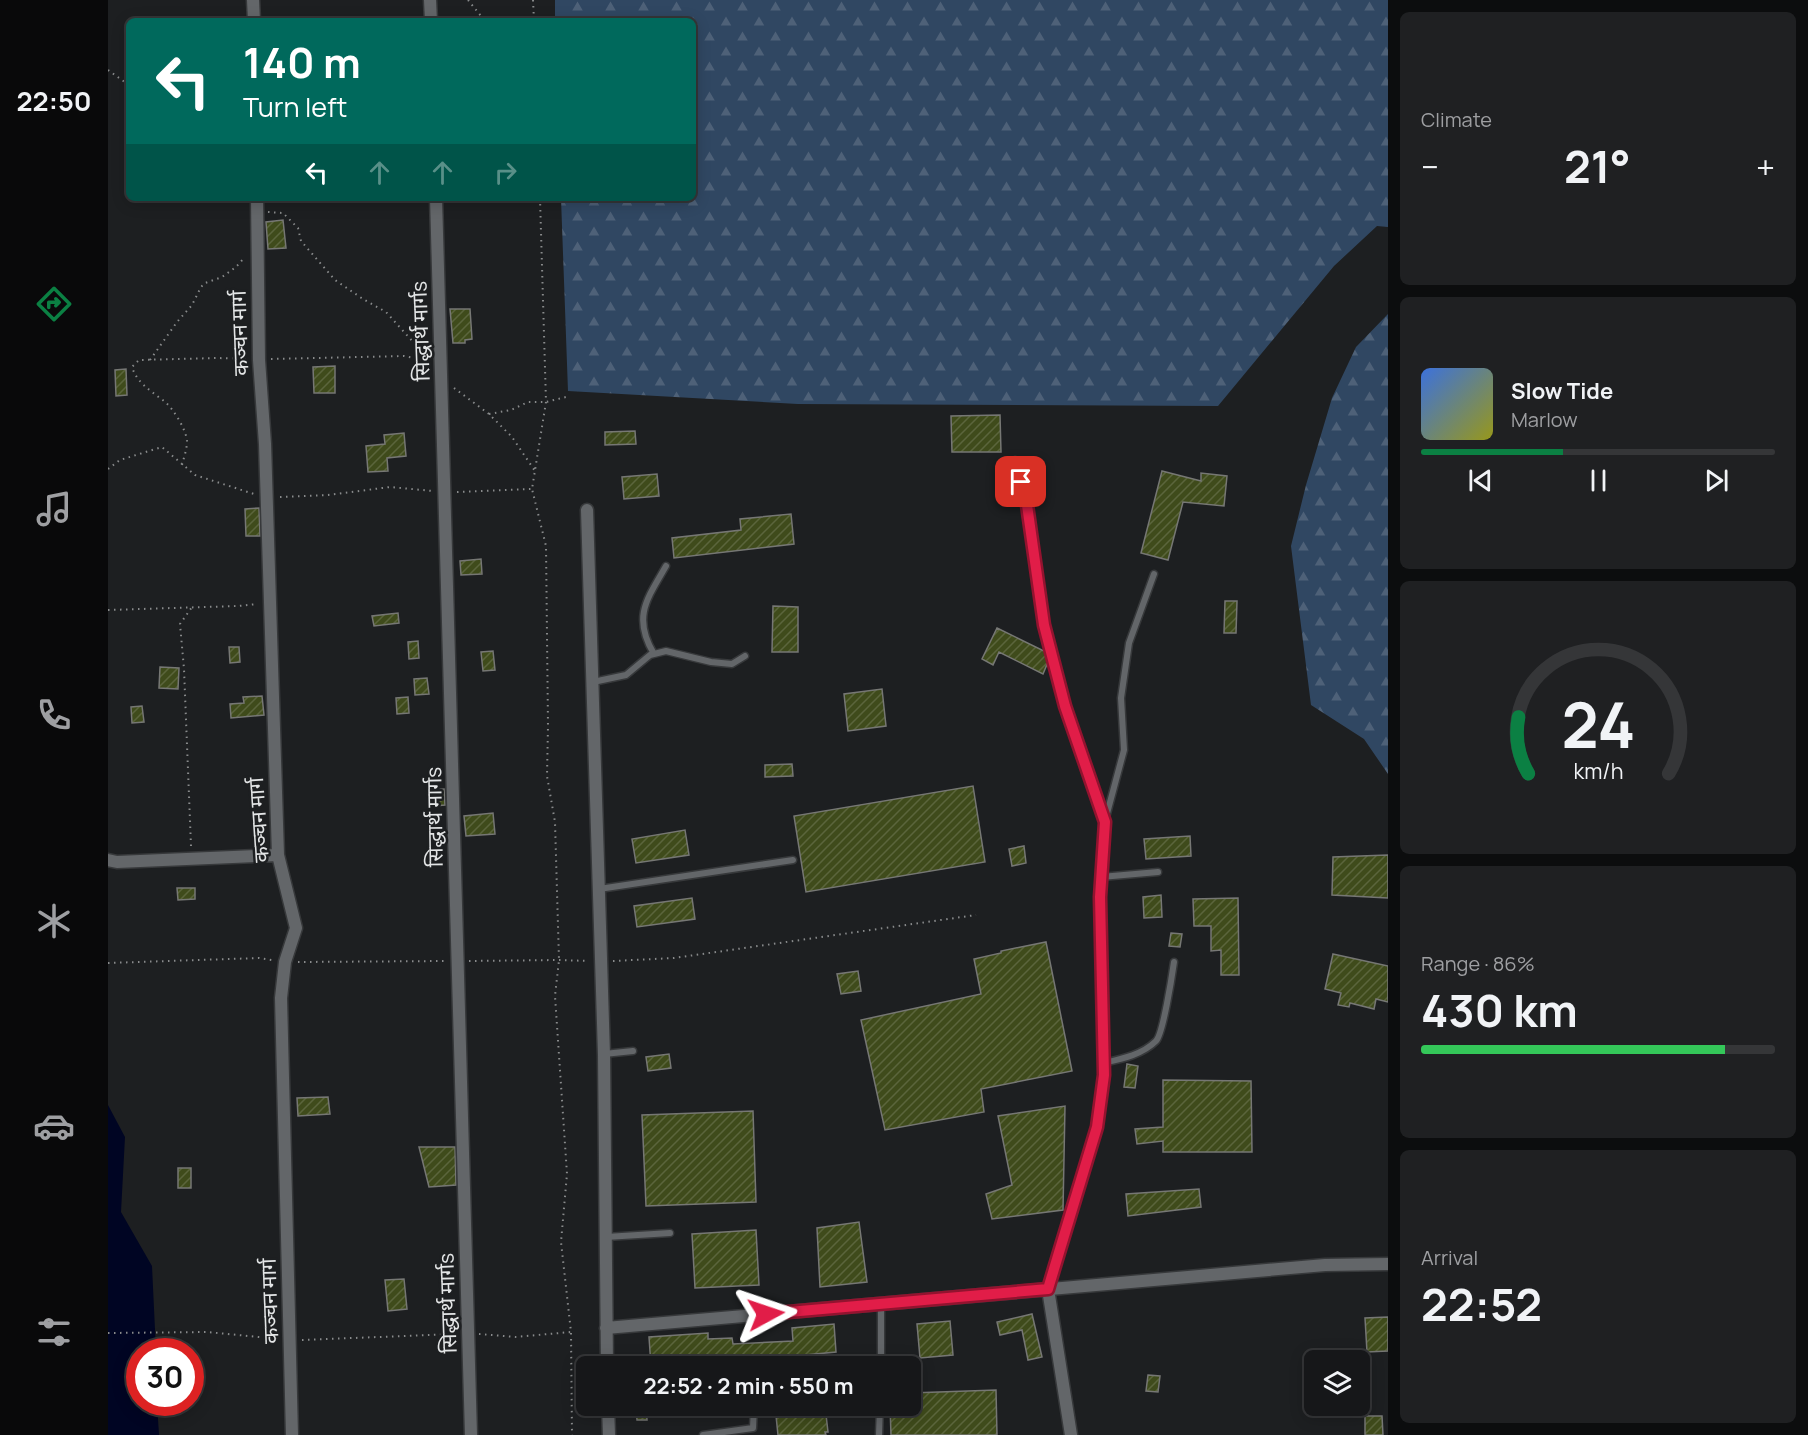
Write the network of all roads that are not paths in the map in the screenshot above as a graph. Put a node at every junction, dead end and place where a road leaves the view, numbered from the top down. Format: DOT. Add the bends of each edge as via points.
graph roads {
  1 [pos="253,0"];
  2 [pos="430,0"];
  3 [pos="254,18"];
  4 [pos="431,18"];
  5 [pos="257,201"];
  6 [pos="436,201"];
  7 [pos="1015,460"];
  8 [pos="587,510"];
  9 [pos="666,566"];
  10 [pos="1154,574"];
  11 [pos="654,654"];
  12 [pos="745,656"];
  13 [pos="592,682"];
  14 [pos="1105,822"];
  15 [pos="278,855"];
  16 [pos="108,860"];
  17 [pos="793,860"];
  18 [pos="1158,872"];
  19 [pos="1101,877"];
  20 [pos="598,889"];
  21 [pos="1174,962"];
  22 [pos="633,1051"];
  23 [pos="604,1054"];
  24 [pos="1103,1063"];
  25 [pos="670,1233"];
  26 [pos="605,1237"];
  27 [pos="1388,1264"];
  28 [pos="1048,1289"];
  29 [pos="881,1304"];
  30 [pos="606,1328"];
  31 [pos="607,1356"];
  32 [pos="881,1356"];
  33 [pos="608,1416"];
  34 [pos="754,1416"];
  35 [pos="880,1416"];
  36 [pos="754,1432"];
  37 [pos="292,1435"];
  38 [pos="471,1435"];
  39 [pos="609,1435"];
  40 [pos="703,1435"];
  41 [pos="879,1435"];
  42 [pos="1071,1435"];
  1 -- 3 [label="street"];
  2 -- 4 [label="street"];
  5 -- 15 [label="street, कञ्चन मार्ग" via="259,360"];
  6 -- 38 [label="street, सिद्धार्थ मार्गs"];
  7 -- 14 [label="lane" via="1027,505 1044,625 1065,706"];
  8 -- 13 [label="street"];
  9 -- 11 [label="lane" via="643,610"];
  10 -- 14 [label="lane" via="1129,643 1121,698 1124,750"];
  11 -- 12 [label="lane" via="666,651 732,663"];
  11 -- 13 [label="lane" via="626,675"];
  13 -- 20 [label="street"];
  14 -- 19 [label="lane"];
  15 -- 16 [label="street"];
  15 -- 37 [label="street, कञ्चन मार्ग" via="296,928 285,962 281,998"];
  17 -- 20 [label="lane"];
  18 -- 19 [label="lane"];
  19 -- 24 [label="lane"];
  20 -- 23 [label="street"];
  21 -- 24 [label="lane" via="1158,1040 1143,1051"];
  22 -- 23 [label="lane"];
  23 -- 26 [label="street"];
  24 -- 28 [label="lane" via="1097,1127"];
  25 -- 26 [label="lane"];
  26 -- 30 [label="street"];
  27 -- 28 [label="street" via="1325,1265"];
  28 -- 29 [label="street"];
  28 -- 42 [label="street"];
  29 -- 30 [label="street"];
  29 -- 32 [label="lane"];
  30 -- 31 [label="street"];
  33 -- 39 [label="street"];
  34 -- 36 [label="lane"];
  35 -- 41 [label="lane"];
  36 -- 40 [label="lane"];
}
